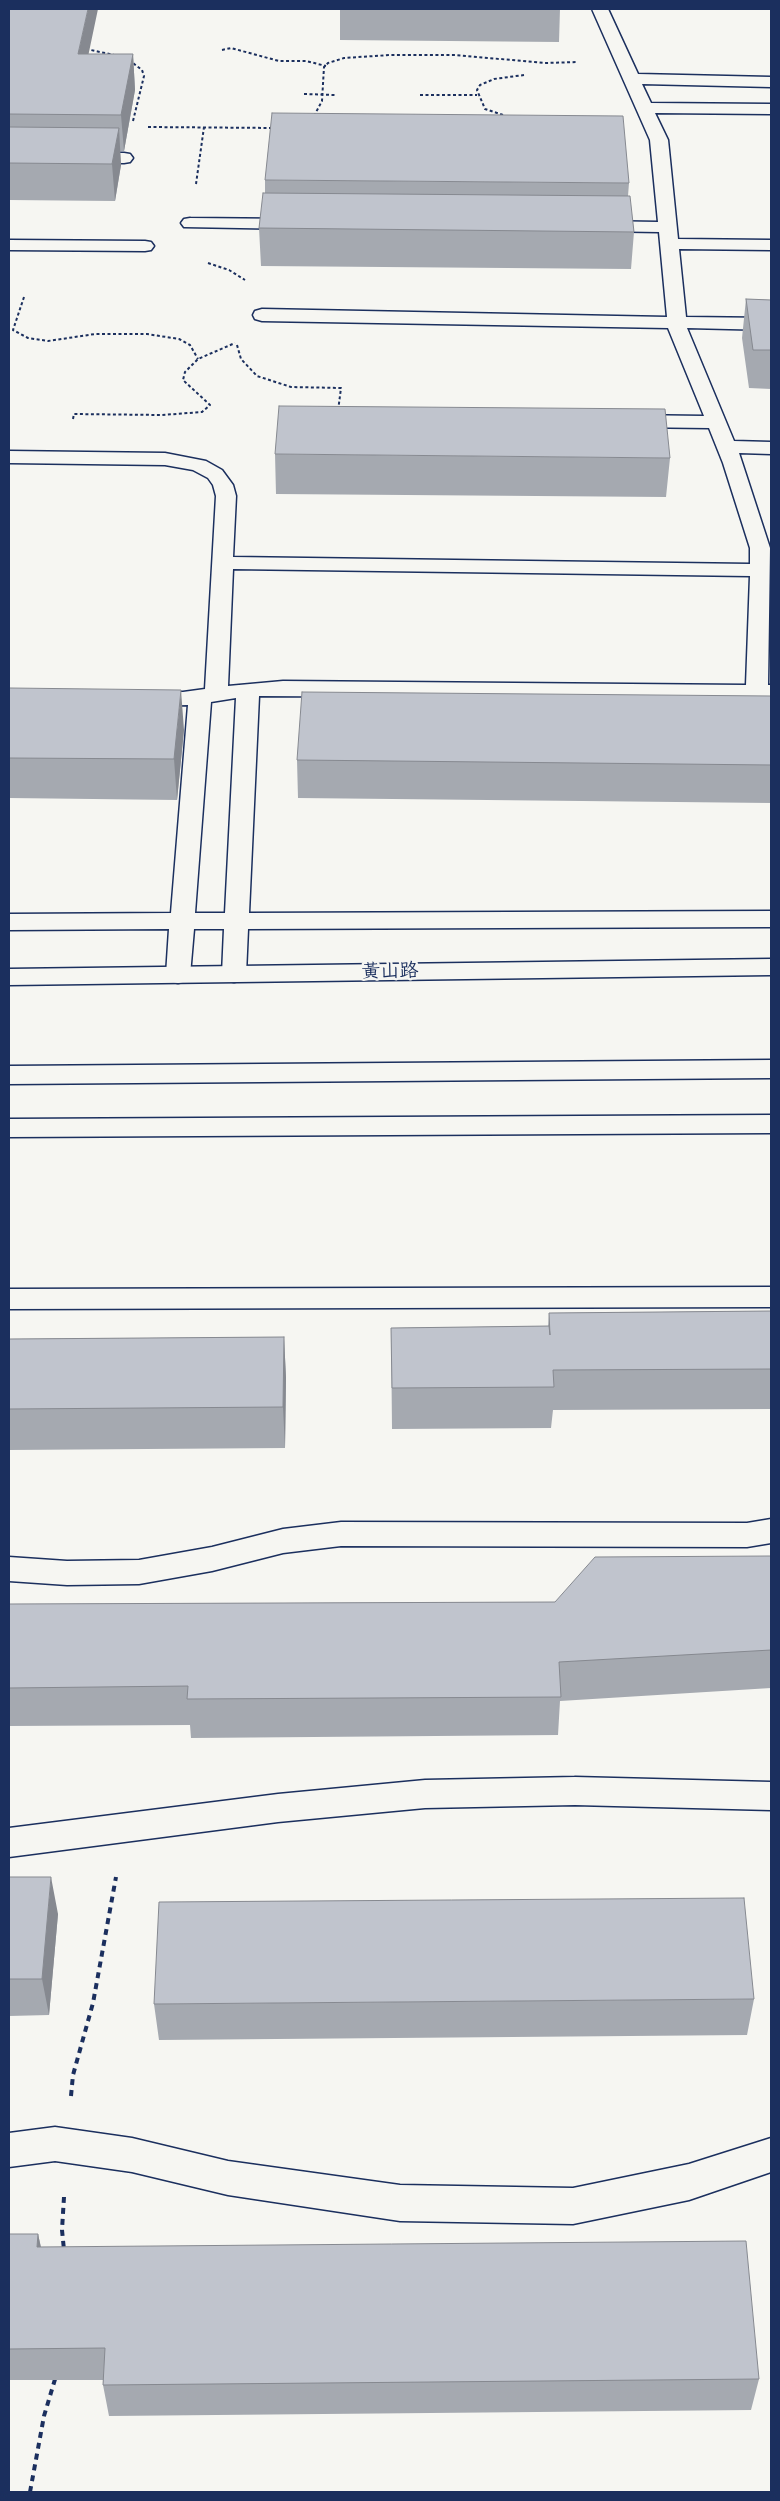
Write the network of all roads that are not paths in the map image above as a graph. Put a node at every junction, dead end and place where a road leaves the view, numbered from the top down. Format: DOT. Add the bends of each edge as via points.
graph roads {
  1 [pos="600,9"];
  2 [pos="632,79"];
  3 [pos="771,82"];
  4 [pos="646,108"];
  5 [pos="771,109"];
  6 [pos="9,157"];
  7 [pos="124,158"];
  8 [pos="190,223"];
  9 [pos="309,224"];
  10 [pos="578,226"];
  11 [pos="669,235"];
  12 [pos="9,245"];
  13 [pos="771,245"];
  14 [pos="145,246"];
  15 [pos="262,315"];
  16 [pos="677,323"];
  17 [pos="771,324"];
  18 [pos="607,421"];
  19 [pos="717,422"];
  20 [pos="726,447"];
  21 [pos="771,448"];
  22 [pos="9,457"];
  23 [pos="763,535"];
  24 [pos="222,563"];
  25 [pos="761,570"];
  26 [pos="248,690"];
  27 [pos="764,692"];
  28 [pos="208,696"];
  29 [pos="125,699"];
  30 [pos="771,919"];
  31 [pos="182,921"];
  32 [pos="237,921"];
  33 [pos="9,922"];
  34 [pos="771,967"];
  35 [pos="234,974"];
  36 [pos="178,975"];
  37 [pos="9,977"];
  38 [pos="771,1069"];
  39 [pos="9,1075"];
  40 [pos="771,1124"];
  41 [pos="9,1128"];
  42 [pos="771,1297"];
  43 [pos="9,1299"];
  44 [pos="771,1531"];
  45 [pos="9,1569"];
  46 [pos="771,1796"];
  47 [pos="9,1843"];
  48 [pos="9,2150"];
  49 [pos="771,2155"];
  1 -- 2 [label="main road"];
  2 -- 3 [label="main road"];
  2 -- 4 [label="main road"];
  4 -- 5 [label="main road"];
  4 -- 11 [label="main road" via="659,140"];
  6 -- 7 [label="main road"];
  8 -- 9 [label="main road"];
  10 -- 11 [label="main road"];
  11 -- 13 [label="main road"];
  11 -- 16 [label="main road"];
  12 -- 14 [label="main road"];
  15 -- 16 [label="main road"];
  16 -- 17 [label="main road"];
  16 -- 19 [label="main road"];
  18 -- 19 [label="main road"];
  19 -- 20 [label="main road"];
  20 -- 21 [label="main road"];
  20 -- 23 [label="main road"];
  22 -- 24 [label="main road" via="165,458 199,465 215,474 226,496"];
  23 -- 25 [label="main road"];
  24 -- 25 [label="main road"];
  24 -- 28 [label="main road"];
  25 -- 27 [label="main road"];
  26 -- 27 [label="main road"];
  26 -- 28 [label="main road"];
  26 -- 32 [label="main road"];
  28 -- 29 [label="main road"];
  28 -- 31 [label="main road"];
  30 -- 32 [label="main road"];
  31 -- 32 [label="main road"];
  31 -- 33 [label="main road"];
  31 -- 36 [label="main road"];
  32 -- 35 [label="main road"];
  34 -- 35 [label="main road, 黄山路"];
  35 -- 36 [label="main road, 黄山路"];
  36 -- 37 [label="main road, 黄山路"];
  38 -- 39 [label="main road"];
  40 -- 41 [label="main road"];
  42 -- 43 [label="main road"];
  44 -- 45 [label="main road" via="747,1535 341,1534 283,1541 212,1559 139,1572 67,1573"];
  46 -- 47 [label="main road" via="575,1791 425,1794 278,1808"];
  48 -- 49 [label="main road" via="55,2144 132,2154 228,2178 400,2203 574,2206 689,2182"];
}
